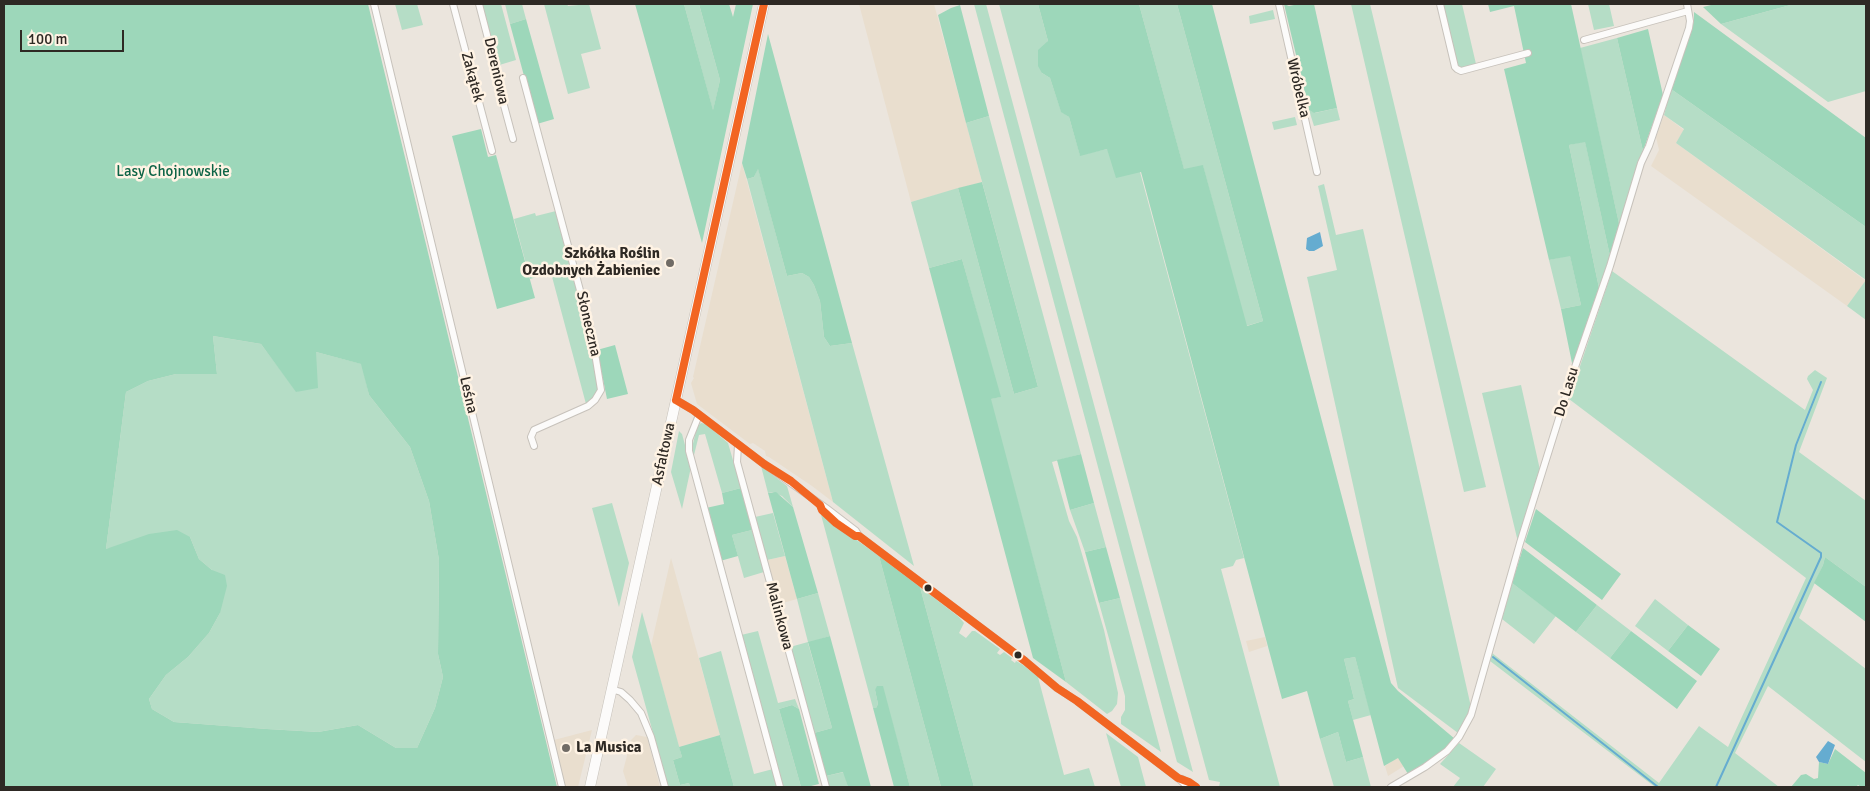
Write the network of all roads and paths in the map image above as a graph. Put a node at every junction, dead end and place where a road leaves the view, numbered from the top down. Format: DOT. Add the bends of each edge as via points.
graph roads {
  1 [pos="374,4"];
  2 [pos="453,4"];
  3 [pos="479,4"];
  4 [pos="764,4"];
  5 [pos="1279,4"];
  6 [pos="1440,4"];
  7 [pos="1687,4"];
  8 [pos="1688,11"];
  9 [pos="1584,40"];
  10 [pos="1528,53"];
  11 [pos="523,78"];
  12 [pos="513,139"];
  13 [pos="492,150"];
  14 [pos="1317,172"];
  15 [pos="676,400"];
  16 [pos="699,415"];
  17 [pos="738,445"];
  18 [pos="534,446"];
  19 [pos="611,689"];
  20 [pos="1178,778"];
  21 [pos="562,787"];
  22 [pos="590,787"];
  23 [pos="665,787"];
  24 [pos="780,787"];
  25 [pos="826,787"];
  26 [pos="1188,787"];
  27 [pos="1196,787"];
  28 [pos="1391,787"];
  1 -- 21 [label="street, Leśna"];
  2 -- 13 [label="street, Zakątek"];
  3 -- 12 [label="street, Dereniowa"];
  4 -- 15 [label="main road, Asfaltowa"];
  5 -- 14 [label="street, Wróbelka"];
  6 -- 10 [label="street" via="1455,67 1461,71"];
  7 -- 8 [label="street, Do Lasu"];
  8 -- 9 [label="street"];
  8 -- 28 [label="street, Do Lasu" via="1689,28 1575,367 1471,715 1447,751"];
  11 -- 18 [label="street, Słoneczna" via="592,335 601,390 588,406 534,430 531,436"];
  15 -- 16 [label="street"];
  15 -- 19 [label="main road, Asfaltowa"];
  16 -- 17 [label="street"];
  16 -- 24 [label="street" via="689,451"];
  17 -- 20 [label="street" via="790,481 820,505 836,523 859,536"];
  17 -- 25 [label="street, Malinkowa" via="737,462"];
  19 -- 22 [label="main road, Asfaltowa"];
  19 -- 23 [label="street" via="621,692 636,705 651,737"];
  20 -- 26 [label="street"];
  20 -- 27 [label="street"];
}
